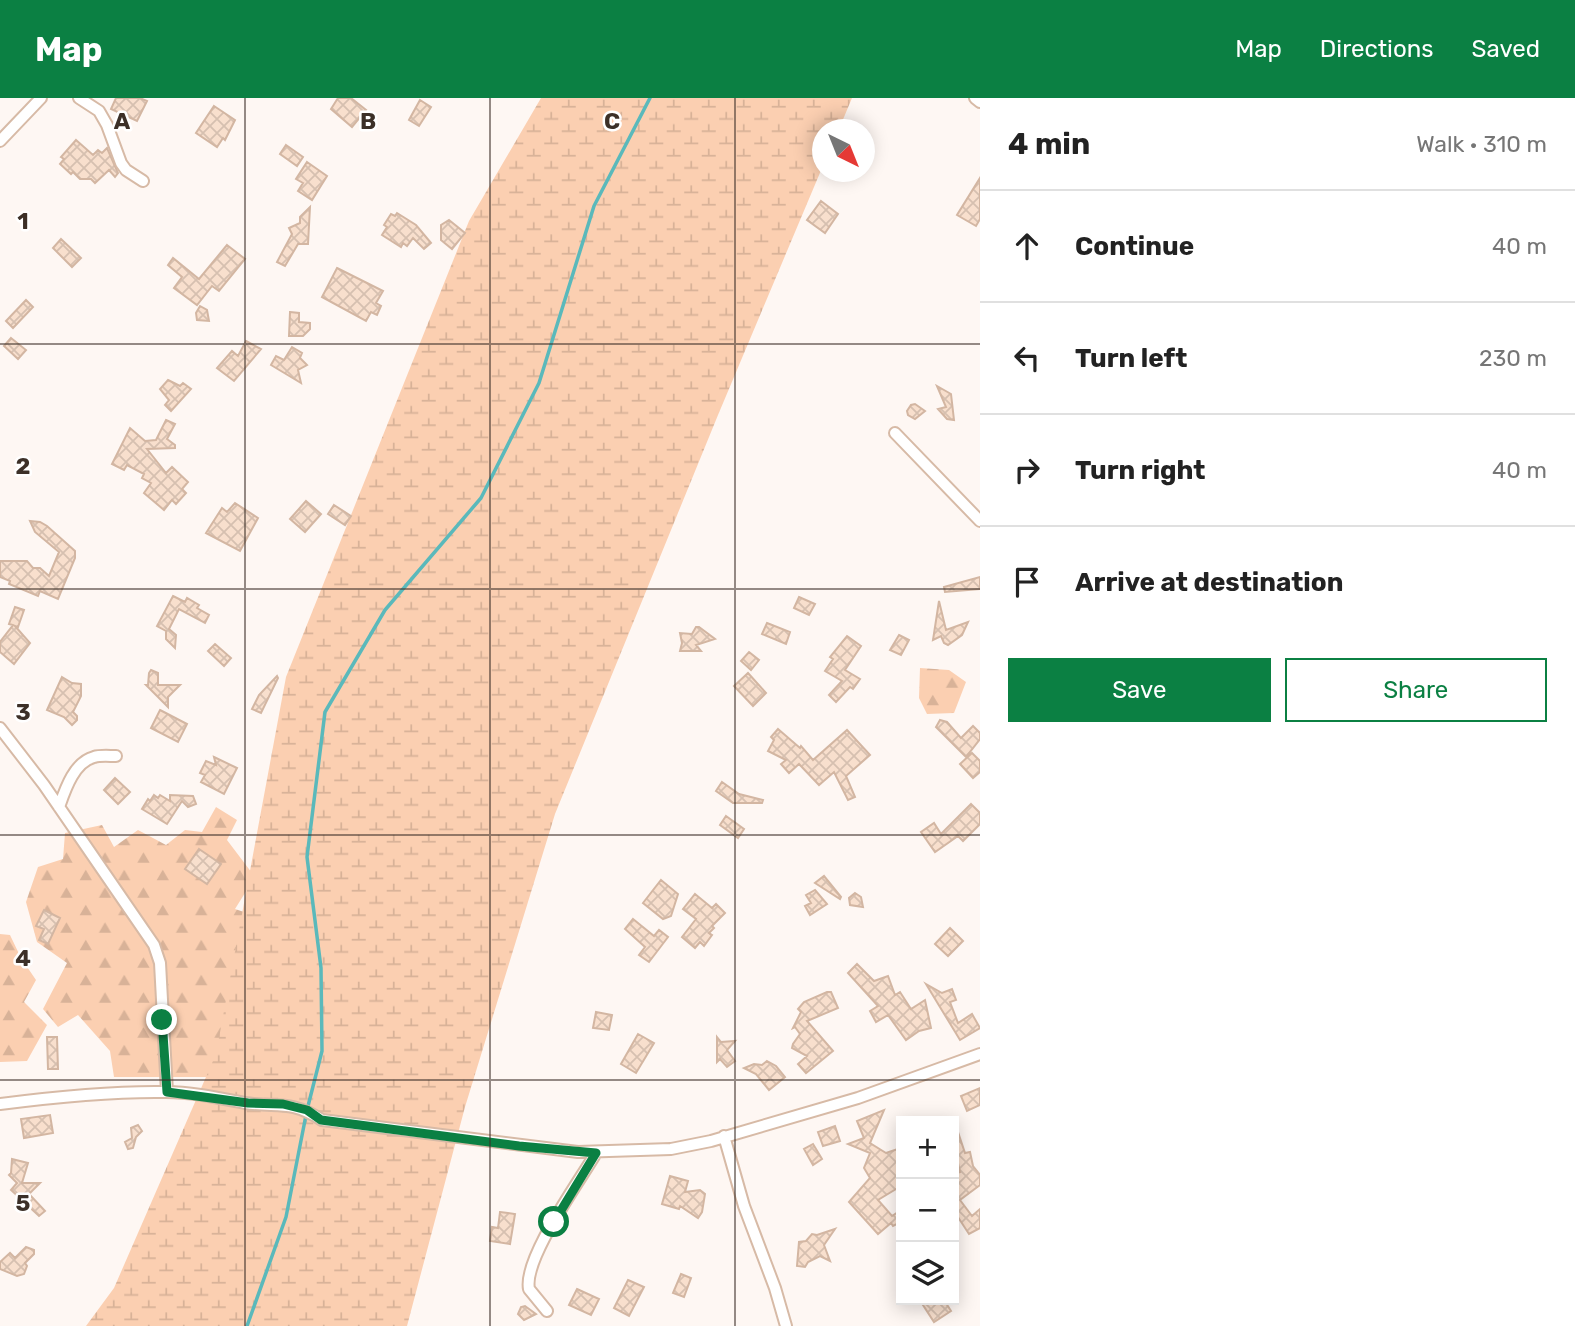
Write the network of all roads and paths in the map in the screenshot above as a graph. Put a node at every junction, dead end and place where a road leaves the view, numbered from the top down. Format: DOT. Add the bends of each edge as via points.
graph roads {
  1 [pos="41,98"];
  2 [pos="79,98"];
  3 [pos="975,98"];
  4 [pos="980,102"];
  5 [pos="0,141"];
  6 [pos="143,181"];
  7 [pos="895,433"];
  8 [pos="980,521"];
  9 [pos="0,728"];
  10 [pos="116,756"];
  11 [pos="59,807"];
  12 [pos="980,1054"];
  13 [pos="167,1092"];
  14 [pos="0,1104"];
  15 [pos="724,1136"];
  16 [pos="596,1153"];
  17 [pos="547,1311"];
  18 [pos="786,1326"];
  1 -- 5 [label="street"];
  2 -- 6 [label="street" via="99,111 121,163"];
  3 -- 4 [label="street"];
  7 -- 8 [label="street"];
  9 -- 11 [label="street"];
  10 -- 11 [label="street" via="85,761 67,785"];
  11 -- 13 [label="street" via="157,952"];
  12 -- 15 [label="street" via="858,1098"];
  13 -- 14 [label="street"];
  13 -- 16 [label="street" via="283,1104 307,1110 321,1120"];
  15 -- 16 [label="street" via="671,1149"];
  15 -- 18 [label="street"];
  16 -- 17 [label="street" via="530,1268 528,1289"];
}
